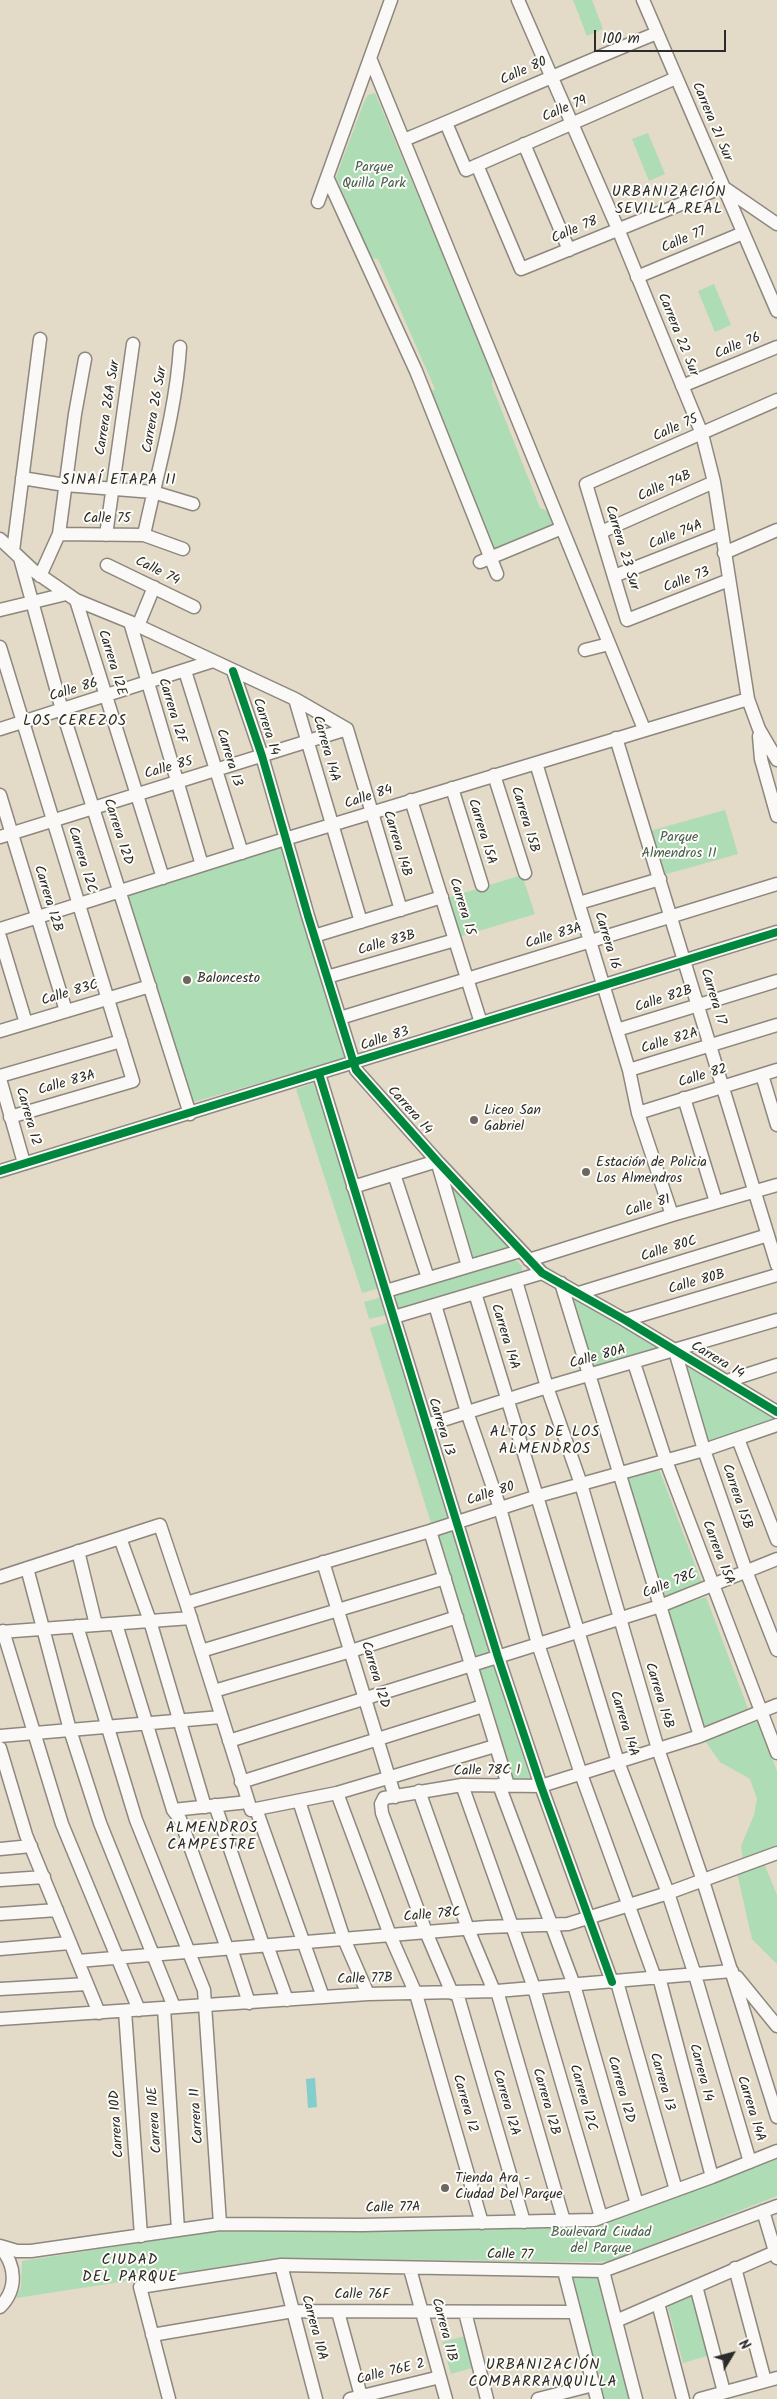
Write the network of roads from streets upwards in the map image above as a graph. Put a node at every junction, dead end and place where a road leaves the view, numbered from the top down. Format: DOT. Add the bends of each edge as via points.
graph roads {
  1 [pos="391,0"];
  2 [pos="518,0"];
  3 [pos="643,0"];
  4 [pos="657,33"];
  5 [pos="370,58"];
  6 [pos="550,76"];
  7 [pos="676,78"];
  8 [pos="446,123"];
  9 [pos="572,123"];
  10 [pos="404,140"];
  11 [pos="524,144"];
  12 [pos="471,168"];
  13 [pos="327,177"];
  14 [pos="723,187"];
  15 [pos="318,202"];
  16 [pos="777,224"];
  17 [pos="618,229"];
  18 [pos="743,233"];
  19 [pos="569,250"];
  20 [pos="637,277"];
  21 [pos="777,311"];
  22 [pos="40,339"];
  23 [pos="134,344"];
  24 [pos="180,347"];
  25 [pos="777,348"];
  26 [pos="85,359"];
  27 [pos="682,386"];
  28 [pos="777,400"];
  29 [pos="702,434"];
  30 [pos="22,478"];
  31 [pos="714,482"];
  32 [pos="586,484"];
  33 [pos="64,485"];
  34 [pos="112,487"];
  35 [pos="153,492"];
  36 [pos="193,504"];
  37 [pos="562,528"];
  38 [pos="777,530"];
  39 [pos="601,532"];
  40 [pos="59,534"];
  41 [pos="721,534"];
  42 [pos="106,535"];
  43 [pos="144,535"];
  44 [pos="0,540"];
  45 [pos="183,549"];
  46 [pos="724,553"];
  47 [pos="16,555"];
  48 [pos="485,560"];
  49 [pos="107,565"];
  50 [pos="497,574"];
  51 [pos="40,576"];
  52 [pos="614,576"];
  53 [pos="729,580"];
  54 [pos="154,587"];
  55 [pos="71,597"];
  56 [pos="32,601"];
  57 [pos="194,607"];
  58 [pos="0,610"];
  59 [pos="627,620"];
  60 [pos="134,624"];
  61 [pos="609,644"];
  62 [pos="0,647"];
  63 [pos="585,650"];
  64 [pos="212,661"];
  65 [pos="185,671"];
  66 [pos="233,671"];
  67 [pos="147,683"];
  68 [pos="105,697"];
  69 [pos="295,699"];
  70 [pos="748,699"];
  71 [pos="62,710"];
  72 [pos="22,722"];
  73 [pos="0,729"];
  74 [pos="347,729"];
  75 [pos="644,729"];
  76 [pos="759,729"];
  77 [pos="616,738"];
  78 [pos="307,742"];
  79 [pos="262,756"];
  80 [pos="777,760"];
  81 [pos="536,763"];
  82 [pos="216,770"];
  83 [pos="494,775"];
  84 [pos="178,782"];
  85 [pos="452,788"];
  86 [pos="137,794"];
  87 [pos="0,795"];
  88 [pos="412,800"];
  89 [pos="94,807"];
  90 [pos="371,813"];
  91 [pos="777,816"];
  92 [pos="53,820"];
  93 [pos="332,825"];
  94 [pos="6,835"];
  95 [pos="285,839"];
  96 [pos="242,853"];
  97 [pos="202,865"];
  98 [pos="525,873"];
  99 [pos="163,878"];
  100 [pos="660,879"];
  101 [pos="777,884"];
  102 [pos="482,885"];
  103 [pos="120,891"];
  104 [pos="442,897"];
  105 [pos="78,903"];
  106 [pos="579,903"];
  107 [pos="401,910"];
  108 [pos="671,916"];
  109 [pos="36,917"];
  110 [pos="361,922"];
  111 [pos="0,929"];
  112 [pos="777,932"];
  113 [pos="314,936"];
  114 [pos="0,937"];
  115 [pos="455,940"];
  116 [pos="590,942"];
  117 [pos="685,960"];
  118 [pos="327,977"];
  119 [pos="467,978"];
  120 [pos="777,981"];
  121 [pos="603,985"];
  122 [pos="150,986"];
  123 [pos="108,998"];
  124 [pos="698,1004"];
  125 [pos="66,1011"];
  126 [pos="340,1018"];
  127 [pos="26,1023"];
  128 [pos="481,1023"];
  129 [pos="777,1025"];
  130 [pos="617,1030"];
  131 [pos="0,1031"];
  132 [pos="120,1041"];
  133 [pos="710,1045"];
  134 [pos="354,1063"];
  135 [pos="629,1070"];
  136 [pos="777,1070"];
  137 [pos="319,1074"];
  138 [pos="762,1075"];
  139 [pos="0,1078"];
  140 [pos="132,1081"];
  141 [pos="723,1086"];
  142 [pos="684,1098"];
  143 [pos="638,1113"];
  144 [pos="190,1114"];
  145 [pos="10,1117"];
  146 [pos="777,1125"];
  147 [pos="437,1161"];
  148 [pos="24,1163"];
  149 [pos="0,1171"];
  150 [pos="394,1174"];
  151 [pos="777,1185"];
  152 [pos="352,1186"];
  153 [pos="756,1192"];
  154 [pos="716,1202"];
  155 [pos="672,1215"];
  156 [pos="768,1235"];
  157 [pos="525,1255"];
  158 [pos="777,1265"];
  159 [pos="468,1266"];
  160 [pos="542,1273"];
  161 [pos="777,1276"];
  162 [pos="428,1278"];
  163 [pos="516,1281"];
  164 [pos="561,1283"];
  165 [pos="386,1291"];
  166 [pos="474,1293"];
  167 [pos="579,1293"];
  168 [pos="435,1305"];
  169 [pos="394,1317"];
  170 [pos="625,1320"];
  171 [pos="777,1320"];
  172 [pos="675,1351"];
  173 [pos="634,1363"];
  174 [pos="777,1365"];
  175 [pos="589,1376"];
  176 [pos="727,1381"];
  177 [pos="547,1387"];
  178 [pos="507,1399"];
  179 [pos="467,1412"];
  180 [pos="777,1412"];
  181 [pos="427,1425"];
  182 [pos="776,1430"];
  183 [pos="738,1439"];
  184 [pos="704,1450"];
  185 [pos="666,1461"];
  186 [pos="619,1474"];
  187 [pos="581,1484"];
  188 [pos="538,1496"];
  189 [pos="500,1508"];
  190 [pos="456,1522"];
  191 [pos="430,1531"];
  192 [pos="120,1538"];
  193 [pos="777,1540"];
  194 [pos="78,1552"];
  195 [pos="777,1559"];
  196 [pos="323,1562"];
  197 [pos="28,1568"];
  198 [pos="746,1571"];
  199 [pos="0,1577"];
  200 [pos="445,1578"];
  201 [pos="713,1584"];
  202 [pos="186,1603"];
  203 [pos="660,1606"];
  204 [pos="339,1611"];
  205 [pos="457,1617"];
  206 [pos="191,1618"];
  207 [pos="619,1619"];
  208 [pos="150,1621"];
  209 [pos="116,1624"];
  210 [pos="96,1625"];
  211 [pos="77,1626"];
  212 [pos="44,1628"];
  213 [pos="2,1631"];
  214 [pos="578,1631"];
  215 [pos="538,1644"];
  216 [pos="201,1650"];
  217 [pos="777,1650"];
  218 [pos="351,1651"];
  219 [pos="498,1657"];
  220 [pos="472,1665"];
  221 [pos="214,1691"];
  222 [pos="365,1697"];
  223 [pos="777,1705"];
  224 [pos="483,1706"];
  225 [pos="761,1711"];
  226 [pos="221,1717"];
  227 [pos="181,1720"];
  228 [pos="146,1724"];
  229 [pos="107,1726"];
  230 [pos="70,1730"];
  231 [pos="34,1733"];
  232 [pos="0,1736"];
  233 [pos="700,1736"];
  234 [pos="378,1740"];
  235 [pos="229,1741"];
  236 [pos="495,1746"];
  237 [pos="0,1748"];
  238 [pos="658,1749"];
  239 [pos="777,1753"];
  240 [pos="618,1762"];
  241 [pos="581,1774"];
  242 [pos="389,1778"];
  243 [pos="241,1782"];
  244 [pos="462,1785"];
  245 [pos="503,1785"];
  246 [pos="541,1786"];
  247 [pos="419,1791"];
  248 [pos="337,1793"];
  249 [pos="395,1797"];
  250 [pos="299,1801"];
  251 [pos="210,1806"];
  252 [pos="252,1806"];
  253 [pos="173,1810"];
  254 [pos="31,1846"];
  255 [pos="0,1849"];
  256 [pos="776,1855"];
  257 [pos="44,1877"];
  258 [pos="0,1880"];
  259 [pos="703,1881"];
  260 [pos="668,1893"];
  261 [pos="628,1905"];
  262 [pos="57,1910"];
  263 [pos="0,1914"];
  264 [pos="591,1919"];
  265 [pos="550,1925"];
  266 [pos="510,1926"];
  267 [pos="468,1929"];
  268 [pos="426,1932"];
  269 [pos="390,1935"];
  270 [pos="344,1939"];
  271 [pos="305,1942"];
  272 [pos="70,1943"];
  273 [pos="265,1945"];
  274 [pos="229,1948"];
  275 [pos="0,1950"];
  276 [pos="190,1951"];
  277 [pos="152,1954"];
  278 [pos="116,1958"];
  279 [pos="78,1961"];
  280 [pos="732,1971"];
  281 [pos="695,1975"];
  282 [pos="657,1978"];
  283 [pos="615,1982"];
  284 [pos="87,1984"];
  285 [pos="574,1985"];
  286 [pos="534,1988"];
  287 [pos="0,1989"];
  288 [pos="495,1991"];
  289 [pos="455,1993"];
  290 [pos="368,1994"];
  291 [pos="416,1994"];
  292 [pos="323,1997"];
  293 [pos="287,2000"];
  294 [pos="249,2003"];
  295 [pos="205,2006"];
  296 [pos="169,2008"];
  297 [pos="139,2010"];
  298 [pos="125,2011"];
  299 [pos="99,2013"];
  300 [pos="0,2019"];
  301 [pos="777,2026"];
  302 [pos="777,2117"];
  303 [pos="777,2151"];
  304 [pos="750,2162"];
  305 [pos="712,2177"];
  306 [pos="676,2190"];
  307 [pos="637,2204"];
  308 [pos="777,2206"];
  309 [pos="764,2211"];
  310 [pos="601,2217"];
  311 [pos="564,2221"];
  312 [pos="524,2222"];
  313 [pos="482,2223"];
  314 [pos="220,2224"];
  315 [pos="178,2230"];
  316 [pos="140,2236"];
  317 [pos="0,2247"];
  318 [pos="776,2255"];
  319 [pos="281,2265"];
  320 [pos="410,2268"];
  321 [pos="736,2268"];
  322 [pos="564,2271"];
  323 [pos="603,2271"];
  324 [pos="696,2286"];
  325 [pos="658,2303"];
  326 [pos="0,2307"];
  327 [pos="293,2311"];
  328 [pos="422,2311"];
  329 [pos="338,2312"];
  330 [pos="465,2312"];
  331 [pos="574,2312"];
  332 [pos="616,2321"];
  333 [pos="152,2335"];
  334 [pos="440,2377"];
  335 [pos="771,2379"];
  336 [pos="593,2385"];
  337 [pos="724,2392"];
  338 [pos="355,2398"];
  339 [pos="544,2398"];
  340 [pos="169,2399"];
  341 [pos="316,2399"];
  342 [pos="446,2399"];
  343 [pos="487,2399"];
  344 [pos="597,2399"];
  345 [pos="636,2399"];
  346 [pos="684,2399"];
  347 [pos="700,2399"];
  1 -- 5 [label="street"];
  2 -- 6 [label="street, Carrera 22 Sur"];
  3 -- 4 [label="street, Carrera 21 Sur"];
  4 -- 6 [label="street, Calle 80"];
  4 -- 7 [label="street, Carrera 21 Sur"];
  5 -- 10 [label="street"];
  5 -- 13 [label="street"];
  6 -- 8 [label="street, Calle 80"];
  6 -- 9 [label="street, Carrera 22 Sur"];
  7 -- 9 [label="street, Calle 79"];
  7 -- 14 [label="street, Carrera 21 Sur"];
  8 -- 10 [label="street, Calle 80"];
  8 -- 12 [label="street"];
  9 -- 11 [label="street, Calle 79"];
  9 -- 17 [label="street, Carrera 22 Sur"];
  10 -- 37 [label="street"];
  11 -- 12 [label="street, Calle 79"];
  11 -- 19 [label="street"];
  12 -- 19 [label="street, Calle 78" via="521,269"];
  13 -- 15 [label="street"];
  13 -- 48 [label="street" via="416,371"];
  14 -- 16 [label="street"];
  14 -- 17 [label="street, Calle 78"];
  14 -- 18 [label="street, Carrera 21 Sur"];
  17 -- 19 [label="street, Calle 78"];
  17 -- 20 [label="street, Carrera 22 Sur"];
  18 -- 20 [label="street, Calle 77"];
  18 -- 21 [label="street, Carrera 21 Sur"];
  20 -- 27 [label="street, Carrera 22 Sur"];
  22 -- 30 [label="street"];
  23 -- 34 [label="street, Carrera 26A Sur"];
  24 -- 35 [label="street, Carrera 26 Sur" via="167,438"];
  25 -- 27 [label="street, Calle 76"];
  26 -- 33 [label="street"];
  27 -- 29 [label="street, Carrera 22 Sur"];
  28 -- 29 [label="street, Calle 75"];
  29 -- 31 [label="street, Carrera 22 Sur"];
  29 -- 32 [label="street, Calle 75"];
  30 -- 33 [label="street"];
  30 -- 47 [label="street"];
  31 -- 39 [label="street, Calle 74B"];
  31 -- 41 [label="street, Carrera 22 Sur"];
  32 -- 39 [label="street, Carrera 23 Sur"];
  33 -- 34 [label="street"];
  33 -- 40 [label="street"];
  34 -- 35 [label="street"];
  34 -- 42 [label="street, Carrera 26A Sur"];
  35 -- 36 [label="street"];
  35 -- 43 [label="street, Carrera 26 Sur"];
  37 -- 48 [label="street"];
  37 -- 61 [label="street"];
  38 -- 46 [label="street"];
  39 -- 52 [label="street, Carrera 23 Sur"];
  40 -- 42 [label="street, Calle 75"];
  40 -- 51 [label="street"];
  41 -- 46 [label="street, Carrera 22 Sur"];
  41 -- 52 [label="street, Calle 74A"];
  42 -- 43 [label="street, Calle 75"];
  43 -- 45 [label="street, Calle 75"];
  44 -- 47 [label="street"];
  46 -- 53 [label="street, Carrera 22 Sur"];
  47 -- 51 [label="street"];
  47 -- 56 [label="street, Carrera 12D"];
  48 -- 50 [label="street"];
  49 -- 54 [label="street, Calle 74"];
  51 -- 55 [label="street"];
  52 -- 59 [label="street, Carrera 23 Sur"];
  53 -- 59 [label="street, Calle 73"];
  53 -- 70 [label="street, Carrera 22 Sur"];
  54 -- 57 [label="street, Calle 74"];
  54 -- 60 [label="street"];
  55 -- 56 [label="street"];
  55 -- 60 [label="street"];
  55 -- 68 [label="street, Carrera 12E"];
  56 -- 58 [label="street"];
  56 -- 71 [label="street, Carrera 12D"];
  60 -- 64 [label="street"];
  60 -- 67 [label="street, Carrera 12F"];
  61 -- 63 [label="street"];
  61 -- 75 [label="street"];
  62 -- 72 [label="street, Carrera 12C"];
  64 -- 65 [label="street, Calle 86"];
  64 -- 66 [label="street"];
  65 -- 67 [label="street, Calle 86"];
  65 -- 82 [label="street, Carrera 13"];
  66 -- 69 [label="street"];
  66 -- 79 [label="street, Carrera 14"];
  67 -- 68 [label="street, Calle 86"];
  67 -- 84 [label="street, Carrera 12F"];
  68 -- 71 [label="street, Calle 86"];
  68 -- 86 [label="street, Carrera 12E"];
  69 -- 74 [label="street"];
  69 -- 78 [label="street, Carrera 14A"];
  70 -- 75 [label="street, Calle 84"];
  70 -- 76 [label="street, Carrera 22 Sur"];
  71 -- 72 [label="street, Calle 86"];
  71 -- 89 [label="street, Carrera 12D"];
  72 -- 73 [label="street, Calle 86"];
  72 -- 92 [label="street, Carrera 12C"];
  74 -- 78 [label="street, Calle 85"];
  74 -- 90 [label="street, Carrera 14B"];
  75 -- 77 [label="street, Calle 84"];
  76 -- 80 [label="street"];
  76 -- 91 [label="street" via="761,759"];
  77 -- 81 [label="street, Calle 84"];
  77 -- 100 [label="street, Carrera 17"];
  78 -- 79 [label="street, Calle 85"];
  78 -- 93 [label="street, Carrera 14A"];
  79 -- 82 [label="street, Calle 85"];
  79 -- 95 [label="street, Carrera 14"];
  81 -- 83 [label="street, Calle 84"];
  81 -- 106 [label="street, Carrera 16"];
  82 -- 84 [label="street, Calle 85"];
  82 -- 96 [label="street, Carrera 13"];
  83 -- 85 [label="street, Calle 84"];
  83 -- 98 [label="street, Carrera 15B"];
  84 -- 86 [label="street, Calle 85"];
  84 -- 97 [label="street, Carrera 12F"];
  85 -- 88 [label="street, Calle 84"];
  85 -- 102 [label="street, Carrera 15A"];
  86 -- 89 [label="street, Calle 85"];
  86 -- 99 [label="street, Carrera 12E"];
  87 -- 94 [label="street, Carrera 12B"];
  88 -- 90 [label="street, Calle 84"];
  88 -- 104 [label="street, Carrera 15"];
  89 -- 92 [label="street, Calle 85"];
  89 -- 103 [label="street, Carrera 12D"];
  90 -- 93 [label="street, Calle 84"];
  90 -- 107 [label="street, Carrera 14B"];
  92 -- 94 [label="street, Calle 85"];
  92 -- 105 [label="street, Carrera 12C"];
  93 -- 95 [label="street, Calle 84"];
  93 -- 110 [label="street, Carrera 14A"];
  94 -- 109 [label="street, Carrera 12B"];
  95 -- 96 [label="street, Calle 84"];
  95 -- 113 [label="street, Carrera 14"];
  96 -- 97 [label="street, Calle 84"];
  97 -- 99 [label="street, Calle 84"];
  99 -- 103 [label="street, Calle 84"];
  100 -- 106 [label="street"];
  100 -- 108 [label="street, Carrera 17"];
  101 -- 108 [label="street, Calle 83A"];
  103 -- 105 [label="street, Calle 84"];
  103 -- 122 [label="street, Carrera 12D"];
  104 -- 107 [label="street"];
  104 -- 115 [label="street, Carrera 15"];
  105 -- 109 [label="street, Calle 84"];
  105 -- 123 [label="street, Carrera 12C"];
  106 -- 116 [label="street, Carrera 16"];
  107 -- 110 [label="street"];
  108 -- 116 [label="street, Calle 83A"];
  108 -- 117 [label="street, Carrera 17"];
  109 -- 111 [label="street, Calle 84"];
  109 -- 125 [label="street, Carrera 12B"];
  110 -- 113 [label="street"];
  112 -- 117 [label="street, Calle 83"];
  113 -- 118 [label="street, Carrera 14"];
  114 -- 127 [label="street"];
  115 -- 118 [label="street, Calle 83B"];
  115 -- 119 [label="street, Carrera 15"];
  116 -- 119 [label="street, Calle 83A"];
  116 -- 121 [label="street, Carrera 16"];
  117 -- 121 [label="street, Calle 83"];
  117 -- 124 [label="street, Carrera 17"];
  118 -- 126 [label="street, Carrera 14"];
  119 -- 126 [label="street, Calle 83A"];
  119 -- 128 [label="street, Carrera 15"];
  120 -- 124 [label="street, Calle 82B"];
  121 -- 128 [label="street, Calle 83"];
  121 -- 130 [label="street, Carrera 16"];
  122 -- 123 [label="street, Calle 83C"];
  122 -- 144 [label="street, Carrera 12D"];
  123 -- 125 [label="street, Calle 83C"];
  123 -- 132 [label="street, Carrera 12C"];
  124 -- 130 [label="street, Calle 82B"];
  124 -- 133 [label="street, Carrera 17"];
  125 -- 127 [label="street, Calle 83C"];
  126 -- 134 [label="street, Carrera 14"];
  127 -- 131 [label="street, Calle 83C"];
  128 -- 134 [label="street, Calle 83"];
  129 -- 133 [label="street, Calle 82A"];
  130 -- 135 [label="street, Carrera 16"];
  132 -- 139 [label="street"];
  132 -- 140 [label="street, Carrera 12C"];
  133 -- 135 [label="street, Calle 82A"];
  133 -- 141 [label="street, Carrera 17"];
  134 -- 137 [label="street, Calle 83"];
  134 -- 147 [label="street, Carrera 14" via="356,1070"];
  135 -- 143 [label="street, Carrera 16"];
  136 -- 138 [label="street, Calle 82"];
  137 -- 144 [label="street, Calle 83"];
  137 -- 152 [label="street, Carrera 13"];
  138 -- 141 [label="street, Calle 82"];
  138 -- 146 [label="street"];
  139 -- 145 [label="street, Carrera 12"];
  140 -- 145 [label="street, Calle 83A"];
  141 -- 142 [label="street, Calle 82"];
  141 -- 153 [label="street, Carrera 17"];
  142 -- 143 [label="street, Calle 82"];
  142 -- 154 [label="street"];
  143 -- 155 [label="street, Carrera 16"];
  144 -- 148 [label="street, Calle 83"];
  145 -- 148 [label="street, Carrera 12"];
  147 -- 150 [label="street"];
  147 -- 157 [label="street, Carrera 14"];
  147 -- 159 [label="street"];
  148 -- 149 [label="street, Calle 83"];
  150 -- 152 [label="street"];
  150 -- 162 [label="street"];
  151 -- 153 [label="street, Calle 81"];
  152 -- 165 [label="street, Carrera 13"];
  153 -- 154 [label="street, Calle 81"];
  153 -- 156 [label="street, Carrera 17"];
  154 -- 155 [label="street, Calle 81"];
  155 -- 157 [label="street, Calle 81"];
  156 -- 158 [label="street, Carrera 17"];
  156 -- 167 [label="street, Calle 80C"];
  157 -- 159 [label="street, Calle 81"];
  157 -- 160 [label="street, Carrera 14"];
  159 -- 162 [label="street, Calle 81"];
  160 -- 163 [label="street"];
  160 -- 164 [label="street, Carrera 14"];
  161 -- 170 [label="street, Calle 80B"];
  162 -- 165 [label="street, Calle 81"];
  163 -- 166 [label="street"];
  163 -- 177 [label="street, Carrera 14B"];
  164 -- 167 [label="street, Carrera 14"];
  164 -- 175 [label="street"];
  165 -- 169 [label="street, Carrera 13"];
  166 -- 168 [label="street"];
  166 -- 178 [label="street, Carrera 14A"];
  167 -- 170 [label="street, Carrera 14"];
  168 -- 169 [label="street"];
  168 -- 179 [label="street"];
  169 -- 181 [label="street, Carrera 13"];
  170 -- 172 [label="street, Carrera 14"];
  171 -- 172 [label="street, Calle 80A"];
  172 -- 173 [label="street, Calle 80A"];
  172 -- 176 [label="street, Carrera 14"];
  172 -- 184 [label="street, Carrera 15B"];
  173 -- 175 [label="street, Calle 80A"];
  173 -- 185 [label="street, Carrera 15A"];
  174 -- 176 [label="street"];
  175 -- 177 [label="street, Calle 80A"];
  175 -- 186 [label="street"];
  176 -- 180 [label="street, Carrera 14"];
  177 -- 178 [label="street, Calle 80A"];
  177 -- 187 [label="street, Carrera 14B"];
  178 -- 179 [label="street, Calle 80A"];
  178 -- 188 [label="street, Carrera 14A"];
  179 -- 181 [label="street, Calle 80A"];
  179 -- 189 [label="street"];
  181 -- 190 [label="street, Carrera 13"];
  182 -- 183 [label="street, Calle 80"];
  183 -- 184 [label="street, Calle 80"];
  183 -- 193 [label="street"];
  184 -- 185 [label="street, Calle 80"];
  184 -- 198 [label="street, Carrera 15B"];
  185 -- 186 [label="street, Calle 80"];
  185 -- 201 [label="street, Carrera 15A"];
  186 -- 187 [label="street, Calle 80"];
  186 -- 203 [label="street"];
  187 -- 188 [label="street, Calle 80"];
  187 -- 207 [label="street, Carrera 14B"];
  188 -- 189 [label="street, Calle 80"];
  188 -- 214 [label="street, Carrera 14A"];
  189 -- 190 [label="street, Calle 80"];
  189 -- 215 [label="street"];
  190 -- 191 [label="street, Calle 80"];
  190 -- 219 [label="street, Carrera 13"];
  191 -- 196 [label="street, Calle 80"];
  191 -- 200 [label="street"];
  192 -- 194 [label="street"];
  192 -- 202 [label="street" via="160,1524"];
  192 -- 208 [label="street"];
  194 -- 197 [label="street"];
  194 -- 210 [label="street"];
  195 -- 198 [label="street, Calle 78C"];
  196 -- 202 [label="street, Calle 80"];
  196 -- 204 [label="street, Carrera 12D"];
  197 -- 199 [label="street"];
  197 -- 212 [label="street, Carrera 10E"];
  198 -- 201 [label="street, Calle 78C"];
  198 -- 217 [label="street, Carrera 15B"];
  200 -- 204 [label="street"];
  200 -- 205 [label="street"];
  201 -- 203 [label="street, Calle 78C"];
  201 -- 225 [label="street, Carrera 15A"];
  202 -- 206 [label="street"];
  203 -- 207 [label="street, Calle 78C"];
  203 -- 233 [label="street"];
  204 -- 216 [label="street"];
  204 -- 218 [label="street, Carrera 12D"];
  205 -- 218 [label="street"];
  205 -- 220 [label="street"];
  206 -- 208 [label="street"];
  206 -- 216 [label="street"];
  207 -- 214 [label="street, Calle 78C"];
  207 -- 238 [label="street, Carrera 14B"];
  208 -- 209 [label="street"];
  208 -- 227 [label="street"];
  209 -- 210 [label="street"];
  209 -- 228 [label="street"];
  210 -- 211 [label="street"];
  211 -- 212 [label="street"];
  211 -- 229 [label="street, Carrera 11"];
  212 -- 213 [label="street"];
  212 -- 230 [label="street, Carrera 10E"];
  213 -- 231 [label="street"];
  214 -- 215 [label="street, Calle 78C"];
  214 -- 240 [label="street, Carrera 14A"];
  215 -- 219 [label="street, Calle 78C"];
  215 -- 241 [label="street"];
  216 -- 221 [label="street"];
  218 -- 221 [label="street"];
  218 -- 222 [label="street, Carrera 12D"];
  219 -- 220 [label="street, Calle 78C"];
  219 -- 246 [label="street, Carrera 13"];
  220 -- 222 [label="street, Calle 78C"];
  220 -- 224 [label="street"];
  221 -- 226 [label="street"];
  222 -- 234 [label="street, Carrera 12D"];
  222 -- 235 [label="street, Calle 78C"];
  223 -- 225 [label="street, Calle 78C 1"];
  224 -- 234 [label="street"];
  224 -- 236 [label="street"];
  225 -- 233 [label="street, Calle 78C 1"];
  225 -- 239 [label="street, Carrera 15A"];
  226 -- 227 [label="street"];
  226 -- 235 [label="street"];
  227 -- 228 [label="street"];
  227 -- 251 [label="street"];
  228 -- 229 [label="street"];
  228 -- 253 [label="street"];
  229 -- 230 [label="street"];
  229 -- 276 [label="street, Carrera 11" via="136,1820"];
  230 -- 231 [label="street"];
  230 -- 277 [label="street, Carrera 10E" via="100,1823"];
  231 -- 232 [label="street"];
  231 -- 278 [label="street" via="62,1824"];
  233 -- 238 [label="street, Calle 78C 1"];
  234 -- 242 [label="street, Carrera 12D"];
  234 -- 243 [label="street"];
  235 -- 243 [label="street"];
  236 -- 242 [label="street"];
  236 -- 245 [label="street"];
  237 -- 254 [label="street"];
  238 -- 240 [label="street, Calle 78C 1"];
  238 -- 259 [label="street, Carrera 14B"];
  240 -- 241 [label="street, Calle 78C 1"];
  240 -- 260 [label="street, Carrera 14A"];
  241 -- 246 [label="street, Calle 78C 1"];
  241 -- 261 [label="street, Carrera 14"];
  242 -- 248 [label="street"];
  242 -- 249 [label="street, Carrera 12D"];
  243 -- 252 [label="street"];
  244 -- 245 [label="street, Calle 78C 1"];
  244 -- 247 [label="street, Calle 78C 1"];
  244 -- 266 [label="street, Carrera 12C"];
  245 -- 246 [label="street, Calle 78C 1"];
  245 -- 265 [label="street, Carrera 12D"];
  246 -- 264 [label="street, Carrera 13"];
  247 -- 249 [label="street, Calle 78C 1"];
  247 -- 267 [label="street, Carrera 12B"];
  248 -- 250 [label="street"];
  248 -- 269 [label="street, Carrera 12"];
  249 -- 268 [label="street, Carrera 12A" via="384,1798 382,1813"];
  250 -- 252 [label="street"];
  250 -- 270 [label="street"];
  251 -- 252 [label="street"];
  251 -- 253 [label="street"];
  251 -- 273 [label="street"];
  252 -- 271 [label="street"];
  253 -- 274 [label="street" via="180,1819"];
  254 -- 255 [label="street"];
  254 -- 257 [label="street"];
  256 -- 259 [label="street, Calle 78C"];
  257 -- 258 [label="street"];
  257 -- 262 [label="street"];
  259 -- 260 [label="street, Calle 78C"];
  259 -- 280 [label="street, Carrera 14B"];
  260 -- 261 [label="street, Calle 78C"];
  260 -- 281 [label="street, Carrera 14A"];
  261 -- 264 [label="street, Calle 78C"];
  261 -- 282 [label="street, Carrera 14"];
  262 -- 263 [label="street"];
  262 -- 272 [label="street"];
  264 -- 265 [label="street, Calle 78C"];
  264 -- 283 [label="street, Carrera 13"];
  265 -- 266 [label="street, Calle 78C"];
  265 -- 285 [label="street, Carrera 12D"];
  266 -- 267 [label="street, Calle 78C"];
  266 -- 286 [label="street, Carrera 12C"];
  267 -- 268 [label="street, Calle 78C"];
  267 -- 288 [label="street, Carrera 12B"];
  268 -- 269 [label="street, Calle 78C"];
  268 -- 289 [label="street, Carrera 12A"];
  269 -- 270 [label="street, Calle 78C"];
  269 -- 291 [label="street, Carrera 12"];
  270 -- 271 [label="street, Calle 78C"];
  270 -- 290 [label="street"];
  271 -- 273 [label="street, Calle 78C"];
  271 -- 292 [label="street"];
  272 -- 275 [label="street"];
  272 -- 279 [label="street"];
  273 -- 274 [label="street, Calle 78C"];
  273 -- 293 [label="street"];
  274 -- 276 [label="street, Calle 78C"];
  274 -- 294 [label="street"];
  276 -- 277 [label="street, Calle 78C"];
  276 -- 295 [label="street, Carrera 11" via="204,1990"];
  277 -- 278 [label="street, Calle 78C"];
  277 -- 296 [label="street, Carrera 10E"];
  278 -- 279 [label="street, Calle 78C"];
  278 -- 297 [label="street"];
  279 -- 284 [label="street"];
  280 -- 281 [label="street, Calle 77B"];
  280 -- 301 [label="street"];
  280 -- 302 [label="street, Carrera 14B"];
  281 -- 282 [label="street, Calle 77B"];
  281 -- 304 [label="street, Carrera 14A"];
  282 -- 283 [label="street, Calle 77B"];
  282 -- 305 [label="street, Carrera 14"];
  283 -- 285 [label="street, Calle 77B"];
  283 -- 306 [label="street, Carrera 13"];
  284 -- 287 [label="street"];
  284 -- 299 [label="street"];
  285 -- 286 [label="street, Calle 77B"];
  285 -- 307 [label="street, Carrera 12D"];
  286 -- 288 [label="street, Calle 77B"];
  286 -- 310 [label="street, Carrera 12C"];
  288 -- 289 [label="street, Calle 77B"];
  288 -- 311 [label="street, Carrera 12B"];
  289 -- 291 [label="street, Calle 77B"];
  289 -- 312 [label="street, Carrera 12A"];
  290 -- 291 [label="street, Calle 77B"];
  290 -- 292 [label="street, Calle 77B"];
  291 -- 313 [label="street, Carrera 12"];
  292 -- 293 [label="street, Calle 77B"];
  293 -- 294 [label="street, Calle 77B"];
  294 -- 295 [label="street, Calle 77B"];
  295 -- 296 [label="street, Calle 77B"];
  295 -- 314 [label="street, Carrera 11"];
  296 -- 297 [label="street, Calle 77B"];
  296 -- 315 [label="street, Carrera 10E"];
  297 -- 298 [label="street, Calle 77B"];
  298 -- 299 [label="street, Calle 77B"];
  298 -- 316 [label="street, Carrera 10D"];
  299 -- 300 [label="street, Calle 77B"];
  303 -- 304 [label="street, Calle 77A"];
  304 -- 305 [label="street, Calle 77A"];
  305 -- 306 [label="street, Calle 77A"];
  306 -- 307 [label="street, Calle 77A"];
  307 -- 310 [label="street, Calle 77A"];
  308 -- 309 [label="street, Calle 77"];
  309 -- 318 [label="street"];
  309 -- 323 [label="street, Calle 77"];
  310 -- 311 [label="street, Calle 77A"];
  311 -- 312 [label="street, Calle 77A"];
  312 -- 313 [label="street, Calle 77A"];
  313 -- 314 [label="street, Calle 77A"];
  314 -- 315 [label="street, Calle 77A"];
  315 -- 316 [label="street, Calle 77A"];
  316 -- 317 [label="street, Calle 77A" via="31,2251"];
  317 -- 326 [label="street" via="12,2266 14,2278 12,2290"];
  318 -- 321 [label="street"];
  319 -- 320 [label="street, Calle 77"];
  319 -- 327 [label="street, Carrera 10A"];
  319 -- 333 [label="street, Calle 77" via="140,2287"];
  320 -- 322 [label="street, Calle 77"];
  320 -- 328 [label="street, Carrera 11B"];
  321 -- 324 [label="street"];
  321 -- 335 [label="street"];
  322 -- 323 [label="street, Calle 77"];
  322 -- 331 [label="street"];
  323 -- 332 [label="street"];
  324 -- 325 [label="street"];
  324 -- 337 [label="street"];
  325 -- 332 [label="street"];
  325 -- 346 [label="street"];
  327 -- 329 [label="street, Calle 76F"];
  327 -- 333 [label="street, Calle 76F"];
  327 -- 341 [label="street, Carrera 10A"];
  328 -- 329 [label="street, Calle 76F"];
  328 -- 330 [label="street, Calle 76F"];
  328 -- 334 [label="street, Carrera 11B"];
  329 -- 338 [label="street"];
  330 -- 331 [label="street, Calle 76F"];
  330 -- 343 [label="street"];
  331 -- 336 [label="street"];
  332 -- 345 [label="street"];
  333 -- 340 [label="street"];
  334 -- 338 [label="street, Calle 76E 2"];
  334 -- 342 [label="street, Carrera 11B"];
  335 -- 337 [label="street"];
  336 -- 339 [label="street"];
  336 -- 344 [label="street"];
  337 -- 347 [label="street"];
}
